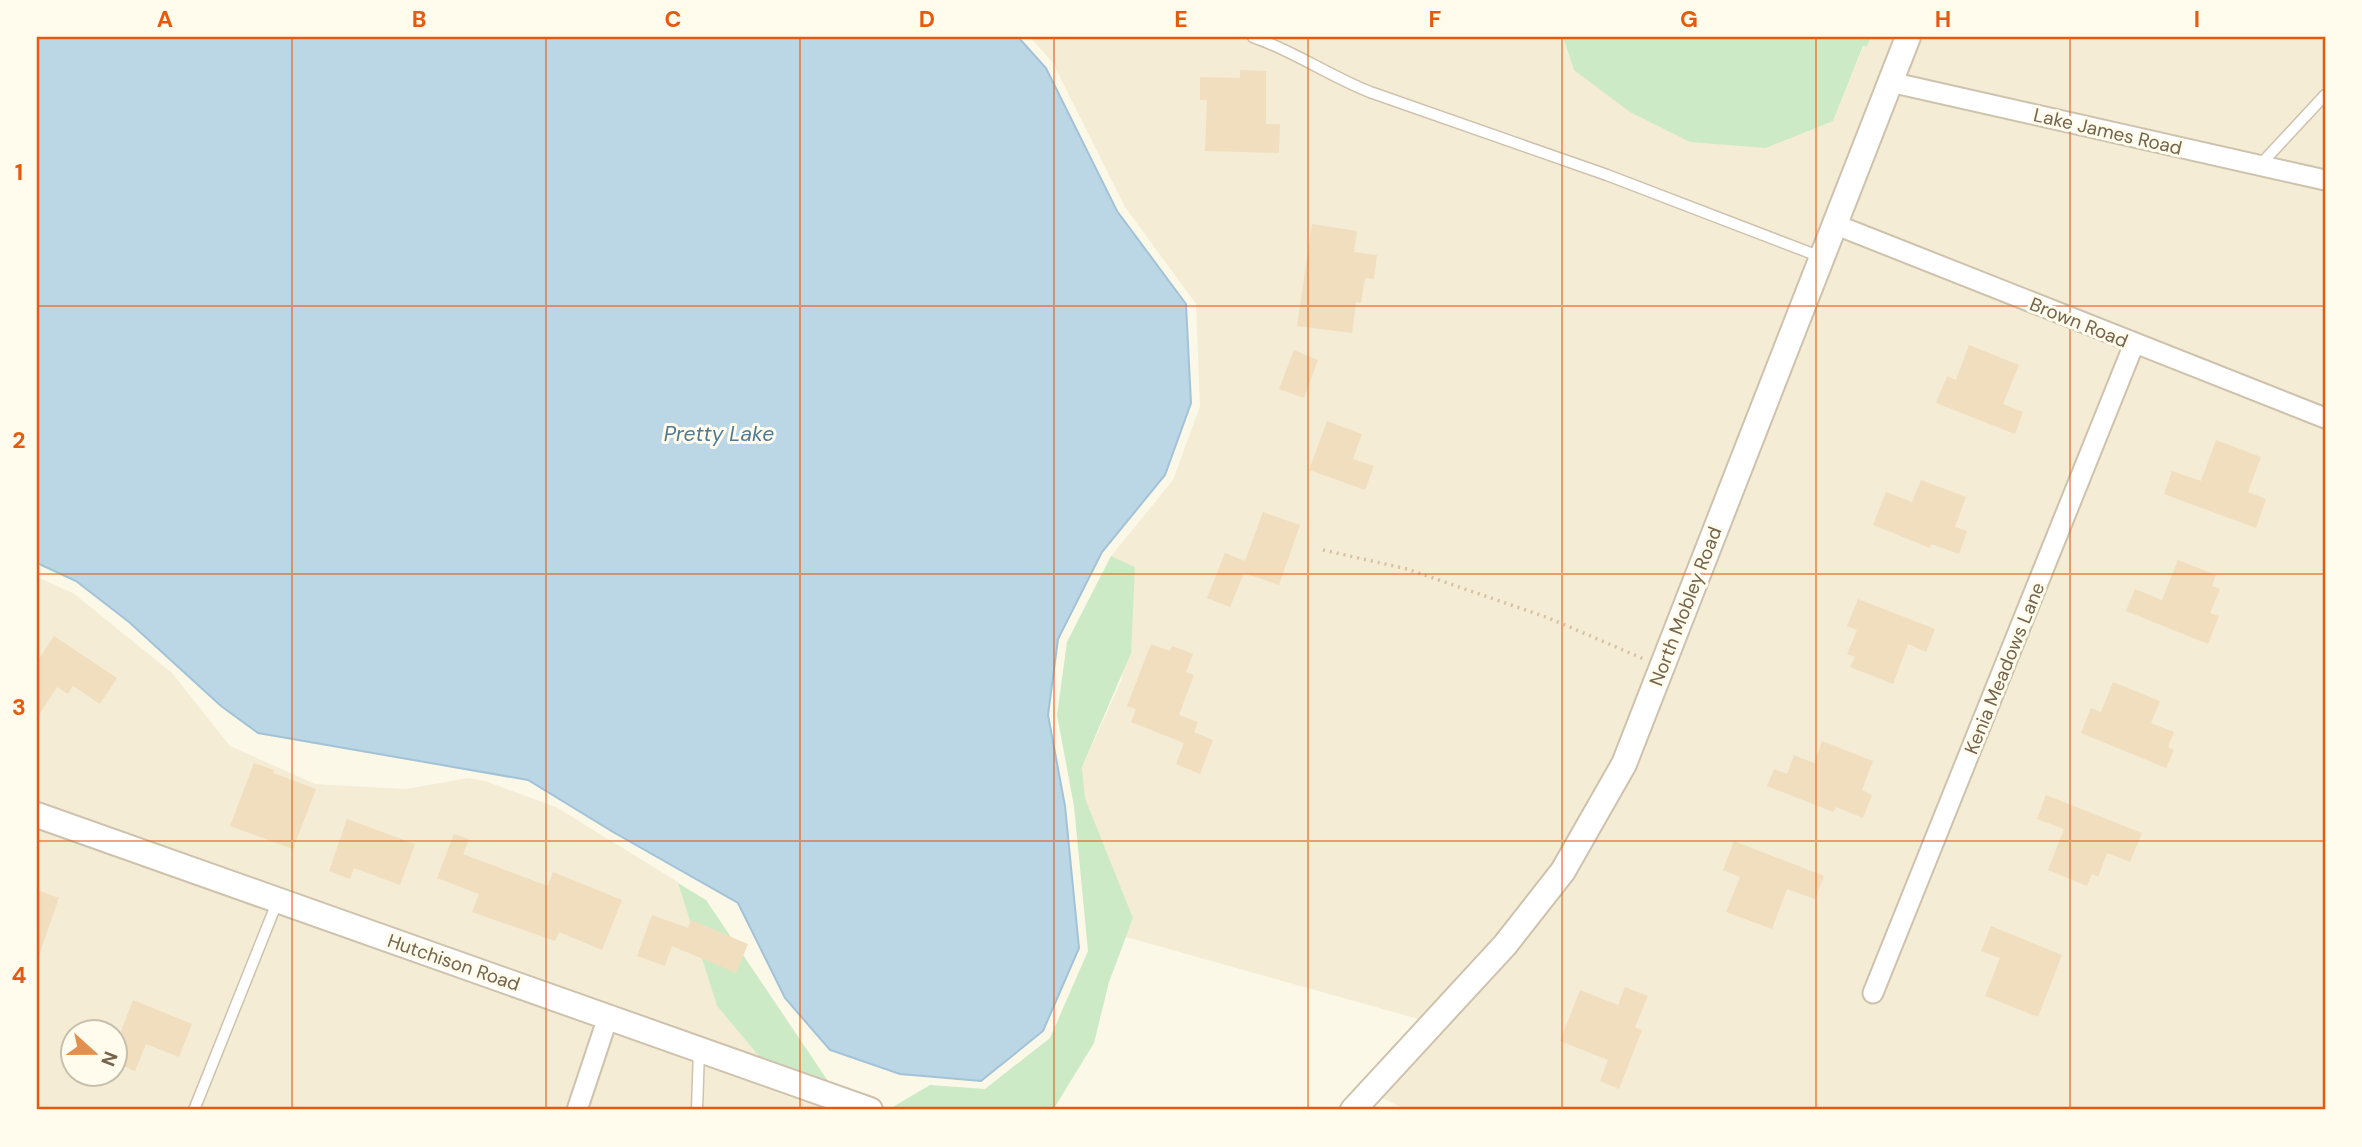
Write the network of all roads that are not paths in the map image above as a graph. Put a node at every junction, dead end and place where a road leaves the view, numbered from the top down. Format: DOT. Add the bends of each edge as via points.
graph roads {
  1 [pos="1253,37"];
  2 [pos="1908,37"];
  3 [pos="1890,82"];
  4 [pos="2325,96"];
  5 [pos="2260,165"];
  6 [pos="2325,180"];
  7 [pos="1834,224"];
  8 [pos="1821,257"];
  9 [pos="2134,344"];
  10 [pos="2325,418"];
  11 [pos="37,815"];
  12 [pos="278,900"];
  13 [pos="1873,993"];
  14 [pos="612,1017"];
  15 [pos="699,1048"];
  16 [pos="194,1110"];
  17 [pos="577,1110"];
  18 [pos="697,1110"];
  19 [pos="870,1110"];
  20 [pos="1353,1110"];
  1 -- 8 [label="lane" via="1282,47 1359,88"];
  2 -- 3 [label="street, North Mobley Road"];
  3 -- 5 [label="street, Lake James Road"];
  3 -- 7 [label="street, North Mobley Road"];
  4 -- 5 [label="lane"];
  5 -- 6 [label="street, Lake James Road"];
  7 -- 8 [label="street, North Mobley Road"];
  7 -- 9 [label="street, Brown Road"];
  8 -- 20 [label="street, North Mobley Road" via="1624,764 1563,871 1505,945"];
  9 -- 10 [label="street, Brown Road"];
  9 -- 13 [label="street, Kenia Meadows Lane"];
  11 -- 12 [label="street, Hutchison Road"];
  12 -- 14 [label="street, Hutchison Road"];
  12 -- 16 [label="lane"];
  14 -- 15 [label="street, Hutchison Road"];
  14 -- 17 [label="street" via="606,1023"];
  15 -- 18 [label="lane"];
  15 -- 19 [label="street, Hutchison Road"];
}
